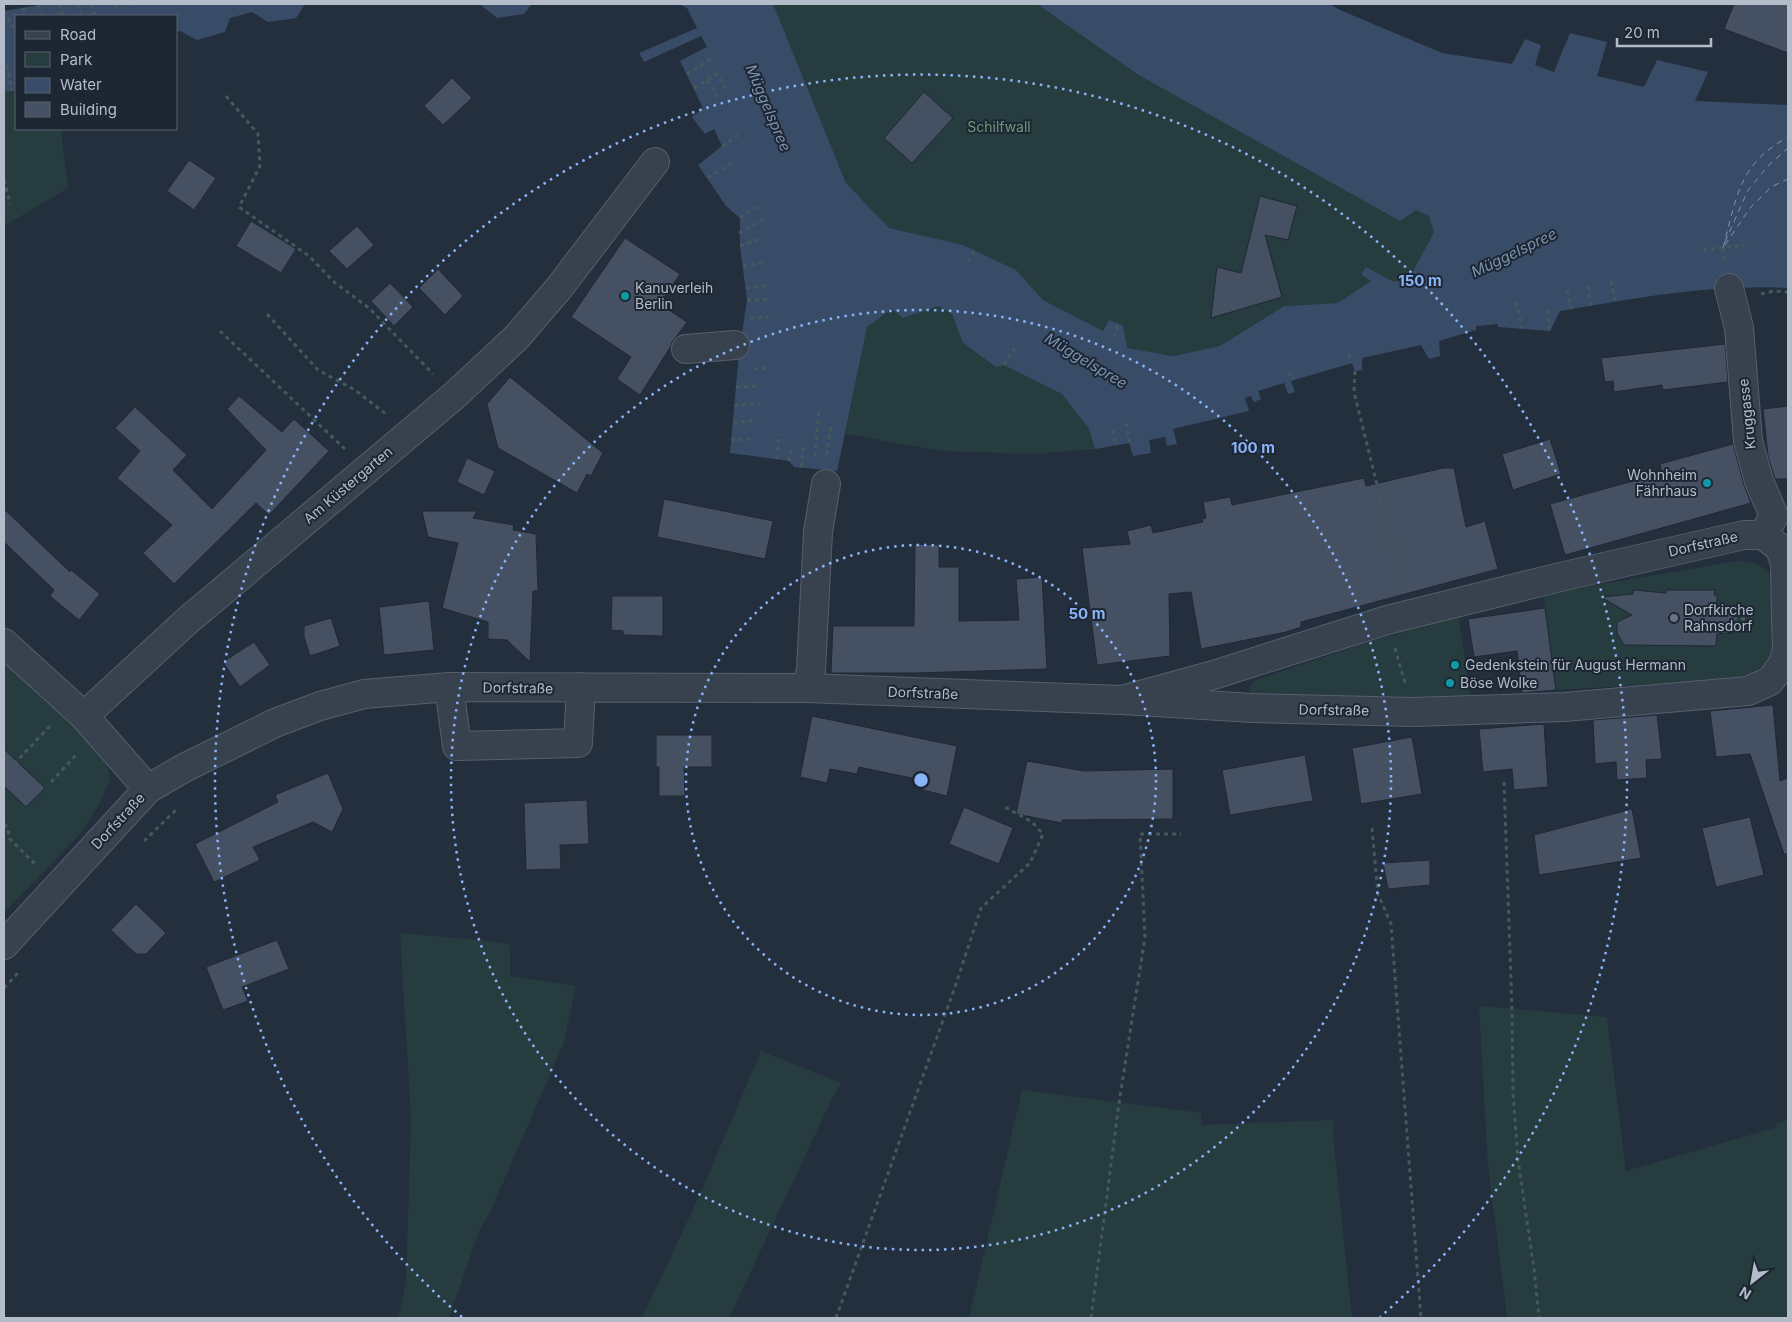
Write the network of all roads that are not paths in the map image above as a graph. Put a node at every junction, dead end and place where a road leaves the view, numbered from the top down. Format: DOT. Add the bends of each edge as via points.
graph roads {
  1 [pos="655,162"];
  2 [pos="1729,288"];
  3 [pos="735,344"];
  4 [pos="686,349"];
  5 [pos="826,472"];
  6 [pos="1772,533"];
  7 [pos="4,643"];
  8 [pos="449,687"];
  9 [pos="581,688"];
  10 [pos="806,688"];
  11 [pos="1122,700"];
  12 [pos="84,716"];
  13 [pos="148,789"];
  14 [pos="4,945"];
  1 -- 12 [label="street, Am Küstergarten" via="559,288 517,337 481,372 187,621"];
  2 -- 6 [label="street, Kruggasse" via="1739,328 1748,442"];
  3 -- 4 [label="street"];
  5 -- 10 [label="street" via="818,532 812,670"];
  6 -- 11 [label="street, Dorfstraße" via="1744,534 1387,620"];
  6 -- 11 [label="street, Dorfstraße" via="1785,564 1787,649 1783,664 1770,681 1748,691 1565,707 1413,712 1253,708"];
  7 -- 12 [label="street"];
  8 -- 9 [label="street, Dorfstraße"];
  8 -- 9 [label="street" via="457,746 578,743"];
  8 -- 13 [label="street, Dorfstraße" via="364,694 320,706 275,723"];
  9 -- 10 [label="street, Dorfstraße"];
  10 -- 11 [label="street, Dorfstraße"];
  12 -- 13 [label="street"];
  13 -- 14 [label="street, Dorfstraße"];
}
